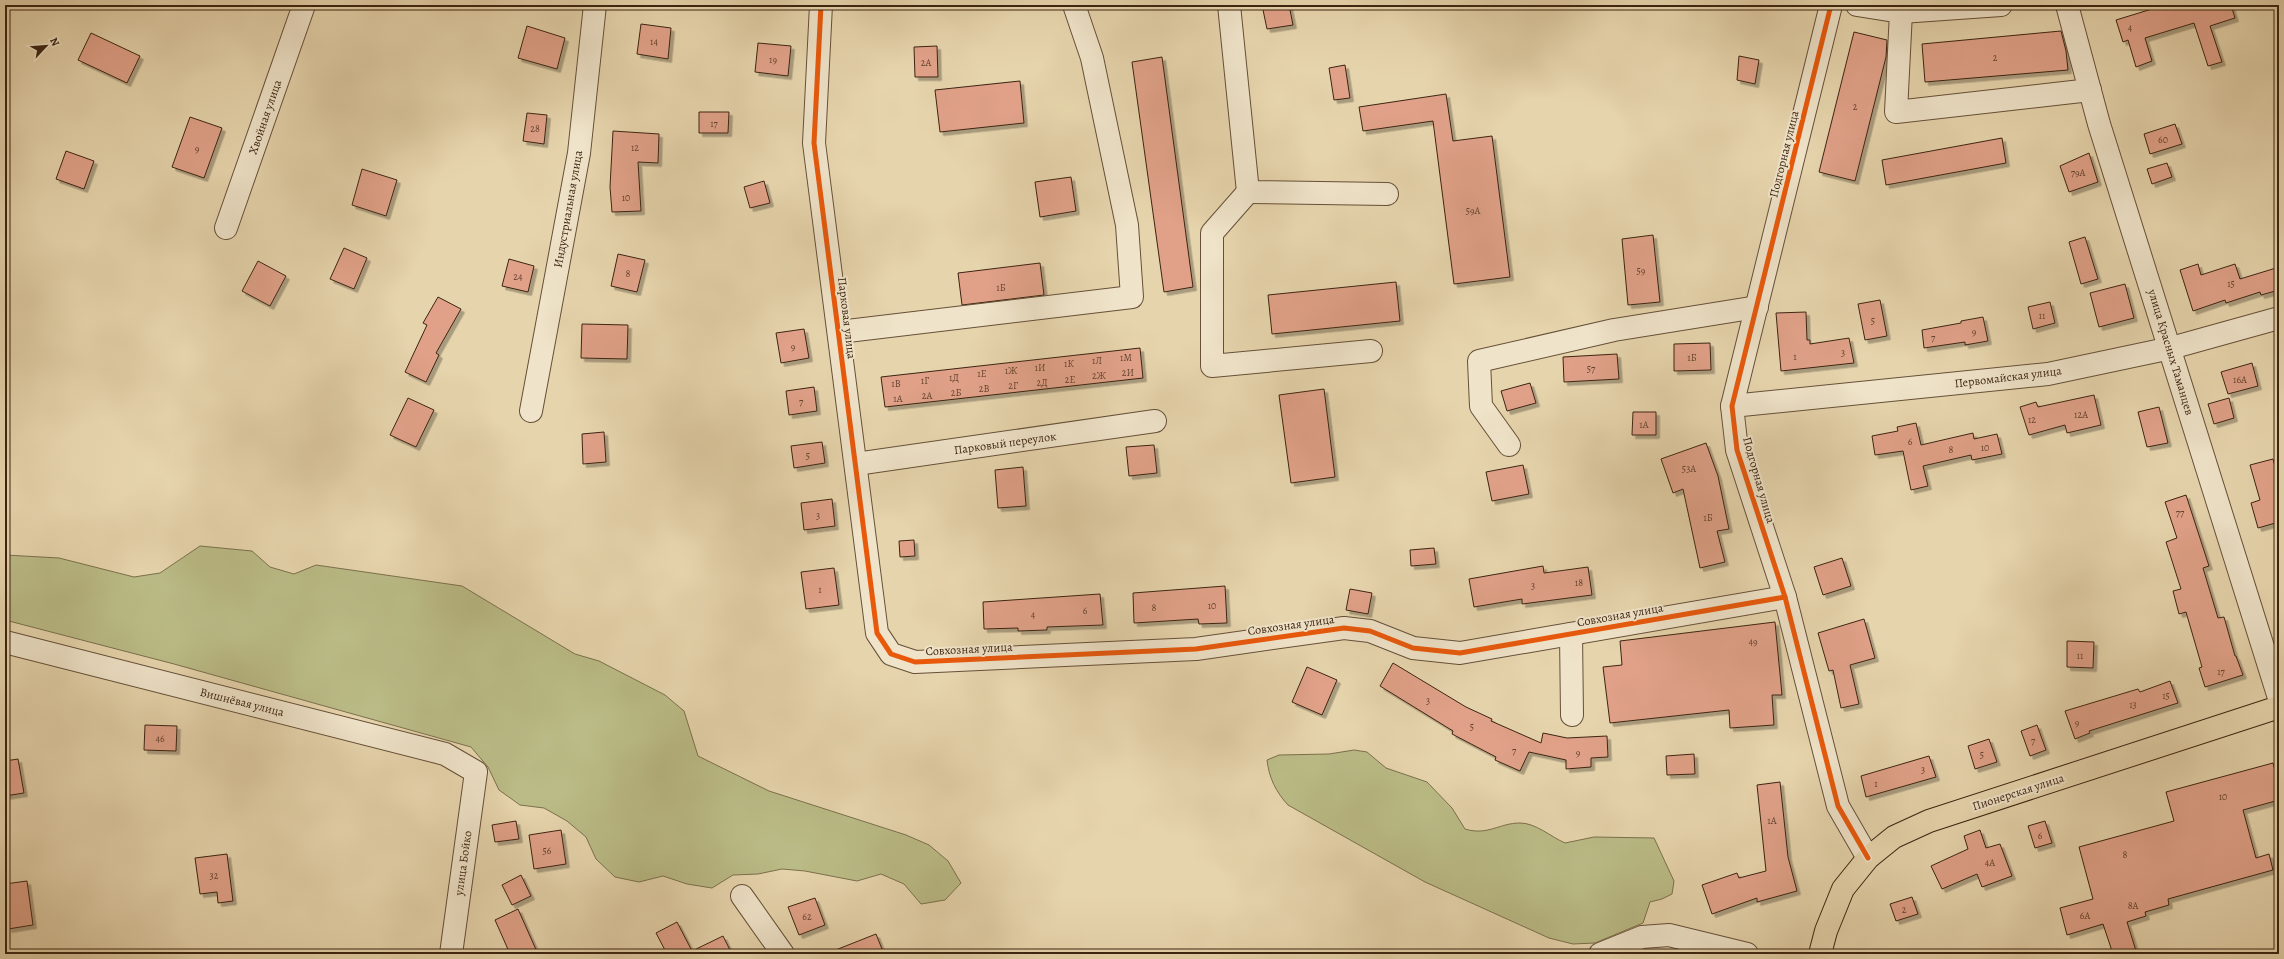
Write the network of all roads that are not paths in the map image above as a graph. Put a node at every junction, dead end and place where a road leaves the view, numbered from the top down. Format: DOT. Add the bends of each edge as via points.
graph roads {
  1 [pos="304,5"];
  2 [pos="595,5"];
  3 [pos="821,5"];
  4 [pos="1074,5"];
  5 [pos="1229,5"];
  6 [pos="1832,5"];
  7 [pos="1857,5"];
  8 [pos="2001,5"];
  9 [pos="2067,5"];
  10 [pos="1901,12"];
  11 [pos="2090,90"];
  12 [pos="1248,192"];
  13 [pos="1387,194"];
  14 [pos="226,228"];
  15 [pos="1757,307"];
  16 [pos="2279,318"];
  17 [pos="839,332"];
  18 [pos="2171,348"];
  19 [pos="1371,351"];
  20 [pos="1732,406"];
  21 [pos="531,411"];
  22 [pos="1155,421"];
  23 [pos="1509,445"];
  24 [pos="856,464"];
  25 [pos="1785,597"];
  26 [pos="877,633"];
  27 [pos="1570,634"];
  28 [pos="5,642"];
  29 [pos="2279,698"];
  30 [pos="2279,707"];
  31 [pos="1572,715"];
  32 [pos="476,772"];
  33 [pos="1868,858"];
  34 [pos="742,896"];
  35 [pos="451,954"];
  36 [pos="783,954"];
  37 [pos="1600,954"];
  38 [pos="1747,954"];
  39 [pos="1820,954"];
  1 -- 14 [label="street, Хвойная улица"];
  2 -- 21 [label="street, Индустриальная улица" via="579,153"];
  3 -- 17 [label="street, Парковая улица" via="814,143"];
  4 -- 17 [label="street" via="1092,58 1127,226 1132,297"];
  5 -- 12 [label="street"];
  6 -- 15 [label="street, Подгорная улица"];
  7 -- 10 [label="street"];
  8 -- 10 [label="street"];
  9 -- 11 [label="street, улица Красных Таманцев"];
  10 -- 11 [label="street" via="1896,112"];
  11 -- 18 [label="street, улица Красных Таманцев"];
  12 -- 13 [label="street"];
  12 -- 19 [label="street" via="1212,233 1212,366"];
  15 -- 20 [label="street, Подгорная улица"];
  15 -- 23 [label="street" via="1614,330 1479,361 1481,406"];
  16 -- 18 [label="street, Первомайская улица"];
  17 -- 24 [label="street, Парковая улица"];
  18 -- 20 [label="street, Первомайская улица" via="2048,374"];
  18 -- 29 [label="street, улица Красных Таманцев"];
  20 -- 25 [label="street, Подгорная улица" via="1737,450"];
  22 -- 24 [label="street, Парковый переулок"];
  24 -- 26 [label="street, Парковая улица"];
  25 -- 27 [label="street, Совхозная улица"];
  25 -- 33 [label="street, Подгорная улица" via="1838,806"];
  26 -- 27 [label="street, Совхозная улица" via="891,654 915,662 1196,649 1344,628 1370,631 1413,648 1460,653"];
  27 -- 31 [label="street"];
  28 -- 32 [label="street, Вишнёвая улица" via="445,754"];
  30 -- 33 [label="main road, Пионерская улица" via="1929,821 1894,837"];
  32 -- 35 [label="street, улица Бойко"];
  33 -- 39 [label="main road, Пионерская улица" via="1843,889 1826,931"];
  34 -- 36 [label="street"];
  37 -- 38 [label="street" via="1642,937 1669,935"];
}
